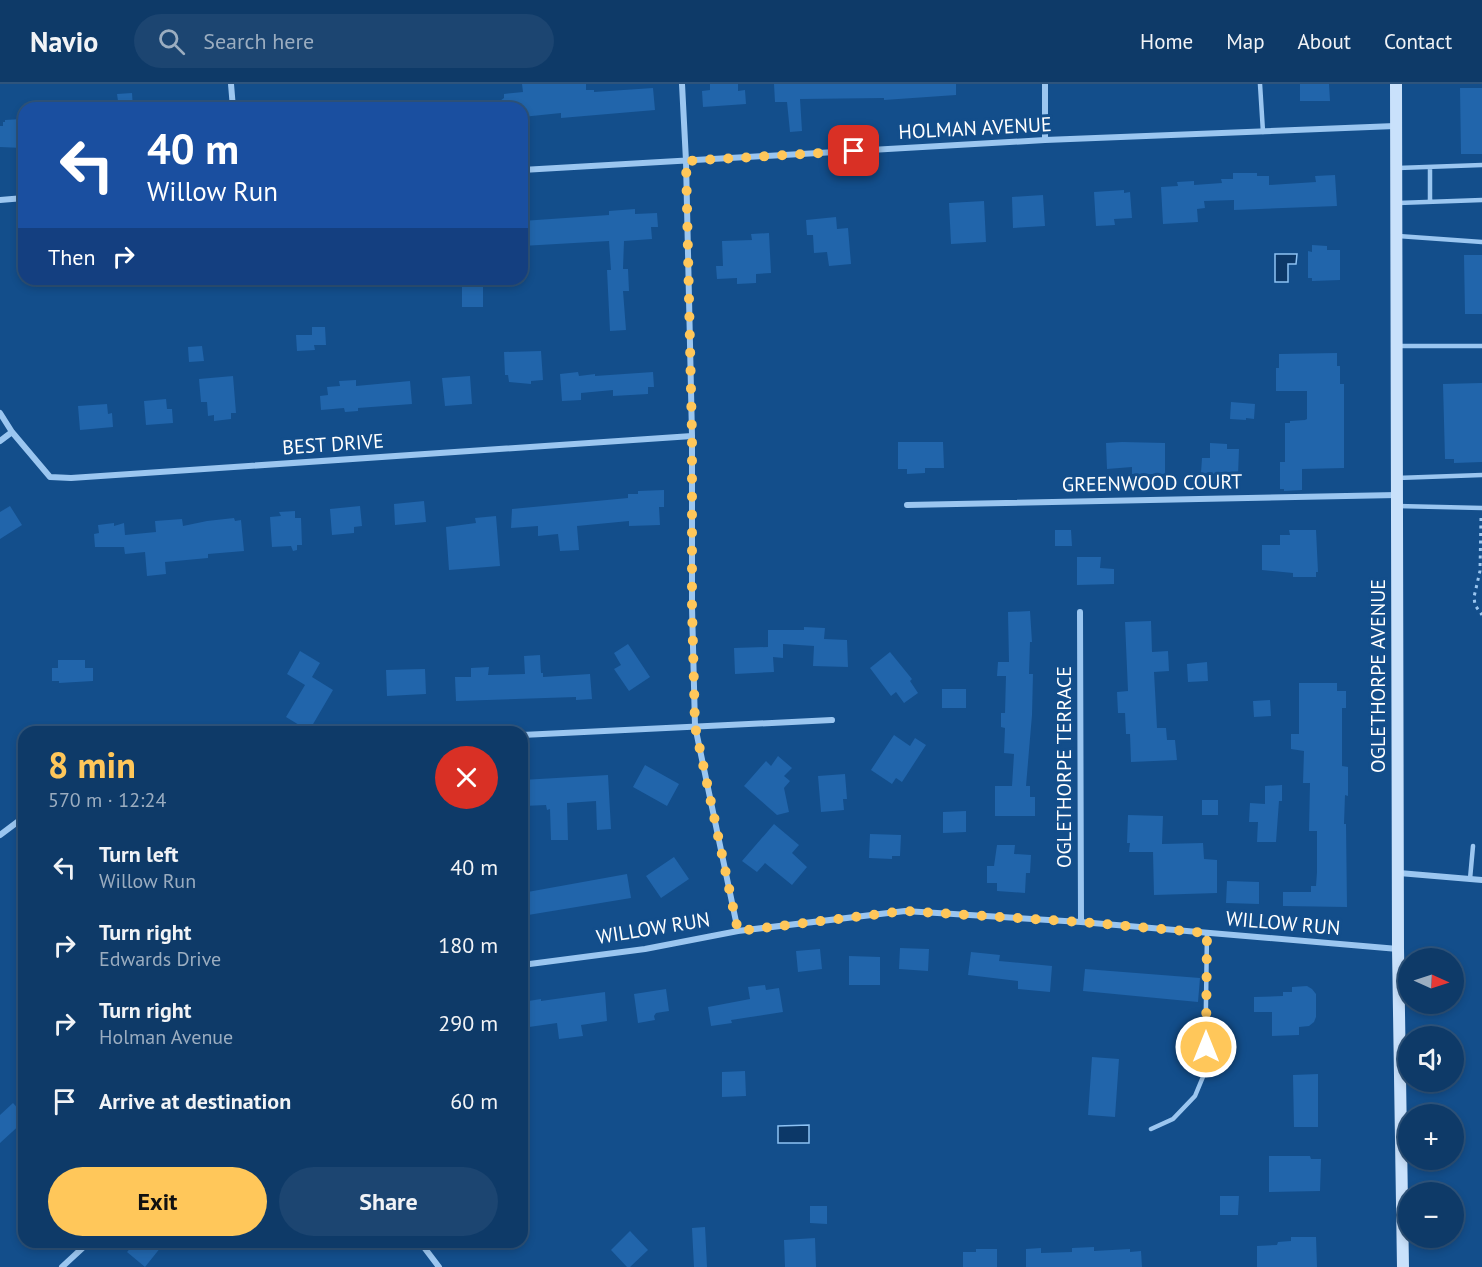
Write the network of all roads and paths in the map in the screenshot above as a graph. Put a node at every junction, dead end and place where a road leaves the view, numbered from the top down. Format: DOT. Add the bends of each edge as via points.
graph roads {
  1 [pos="231,84"];
  2 [pos="682,84"];
  3 [pos="1045,84"];
  4 [pos="1260,84"];
  5 [pos="1396,84"];
  6 [pos="232,102"];
  7 [pos="1395,126"];
  8 [pos="1263,132"];
  9 [pos="1045,140"];
  10 [pos="686,161"];
  11 [pos="1482,165"];
  12 [pos="1430,167"];
  13 [pos="1395,169"];
  14 [pos="528,170"];
  15 [pos="18,198"];
  16 [pos="0,200"];
  17 [pos="1482,200"];
  18 [pos="1430,202"];
  19 [pos="1395,203"];
  20 [pos="1396,236"];
  21 [pos="1482,242"];
  22 [pos="1396,346"];
  23 [pos="1482,346"];
  24 [pos="0,413"];
  25 [pos="12,432"];
  26 [pos="692,436"];
  27 [pos="0,441"];
  28 [pos="1482,474"];
  29 [pos="1397,478"];
  30 [pos="1397,501"];
  31 [pos="907,505"];
  32 [pos="1482,508"];
  33 [pos="1080,612"];
  34 [pos="1482,615"];
  35 [pos="832,720"];
  36 [pos="695,726"];
  37 [pos="528,735"];
  38 [pos="18,822"];
  39 [pos="0,835"];
  40 [pos="1473,846"];
  41 [pos="1399,873"];
  42 [pos="1470,879"];
  43 [pos="1482,880"];
  44 [pos="1081,922"];
  45 [pos="738,931"];
  46 [pos="1207,933"];
  47 [pos="1398,948"];
  48 [pos="1398,949"];
  49 [pos="528,964"];
  50 [pos="1399,1014"];
  51 [pos="1151,1128"];
  52 [pos="83,1248"];
  53 [pos="425,1248"];
  54 [pos="62,1267"];
  55 [pos="439,1267"];
  56 [pos="1403,1267"];
  1 -- 6 [label="street"];
  2 -- 10 [label="street"];
  3 -- 9 [label="street"];
  4 -- 8 [label="lane"];
  5 -- 7 [label="main road, OGLETHORPE AVENUE"];
  7 -- 8 [label="street, HOLMAN AVENUE"];
  7 -- 13 [label="main road, OGLETHORPE AVENUE"];
  8 -- 9 [label="street, HOLMAN AVENUE"];
  9 -- 10 [label="street, HOLMAN AVENUE"];
  10 -- 14 [label="street, HOLMAN AVENUE"];
  10 -- 26 [label="street"];
  11 -- 12 [label="lane"];
  12 -- 13 [label="lane"];
  12 -- 18 [label="lane"];
  13 -- 19 [label="main road, OGLETHORPE AVENUE"];
  15 -- 16 [label="street"];
  17 -- 18 [label="lane"];
  18 -- 19 [label="lane"];
  19 -- 20 [label="main road, OGLETHORPE AVENUE"];
  20 -- 21 [label="lane"];
  20 -- 22 [label="main road, OGLETHORPE AVENUE"];
  22 -- 23 [label="lane"];
  22 -- 29 [label="main road, OGLETHORPE AVENUE"];
  24 -- 25 [label="street, BEST DRIVE"];
  25 -- 26 [label="street, BEST DRIVE" via="50,477 71,478"];
  25 -- 27 [label="street"];
  26 -- 36 [label="street"];
  28 -- 29 [label="lane"];
  29 -- 30 [label="main road, OGLETHORPE AVENUE"];
  30 -- 31 [label="street, GREENWOOD COURT"];
  30 -- 32 [label="lane"];
  30 -- 41 [label="main road, OGLETHORPE AVENUE"];
  32 -- 34 [label="path" via="1480,571 1474,597"];
  33 -- 44 [label="street, OGLETHORPE TERRACE"];
  35 -- 36 [label="street"];
  36 -- 37 [label="street"];
  36 -- 45 [label="street"];
  38 -- 39 [label="street"];
  40 -- 42 [label="lane"];
  41 -- 42 [label="street"];
  41 -- 47 [label="main road, OGLETHORPE AVENUE"];
  42 -- 43 [label="street"];
  44 -- 45 [label="street, WILLOW RUN" via="905,911"];
  44 -- 46 [label="street, WILLOW RUN"];
  45 -- 49 [label="street, WILLOW RUN" via="645,949"];
  46 -- 48 [label="street, WILLOW RUN"];
  46 -- 51 [label="lane" via="1205,1072 1195,1096 1173,1119"];
  50 -- 56 [label="main road, OGLETHORPE AVENUE"];
  52 -- 54 [label="street"];
  53 -- 55 [label="street"];
}
